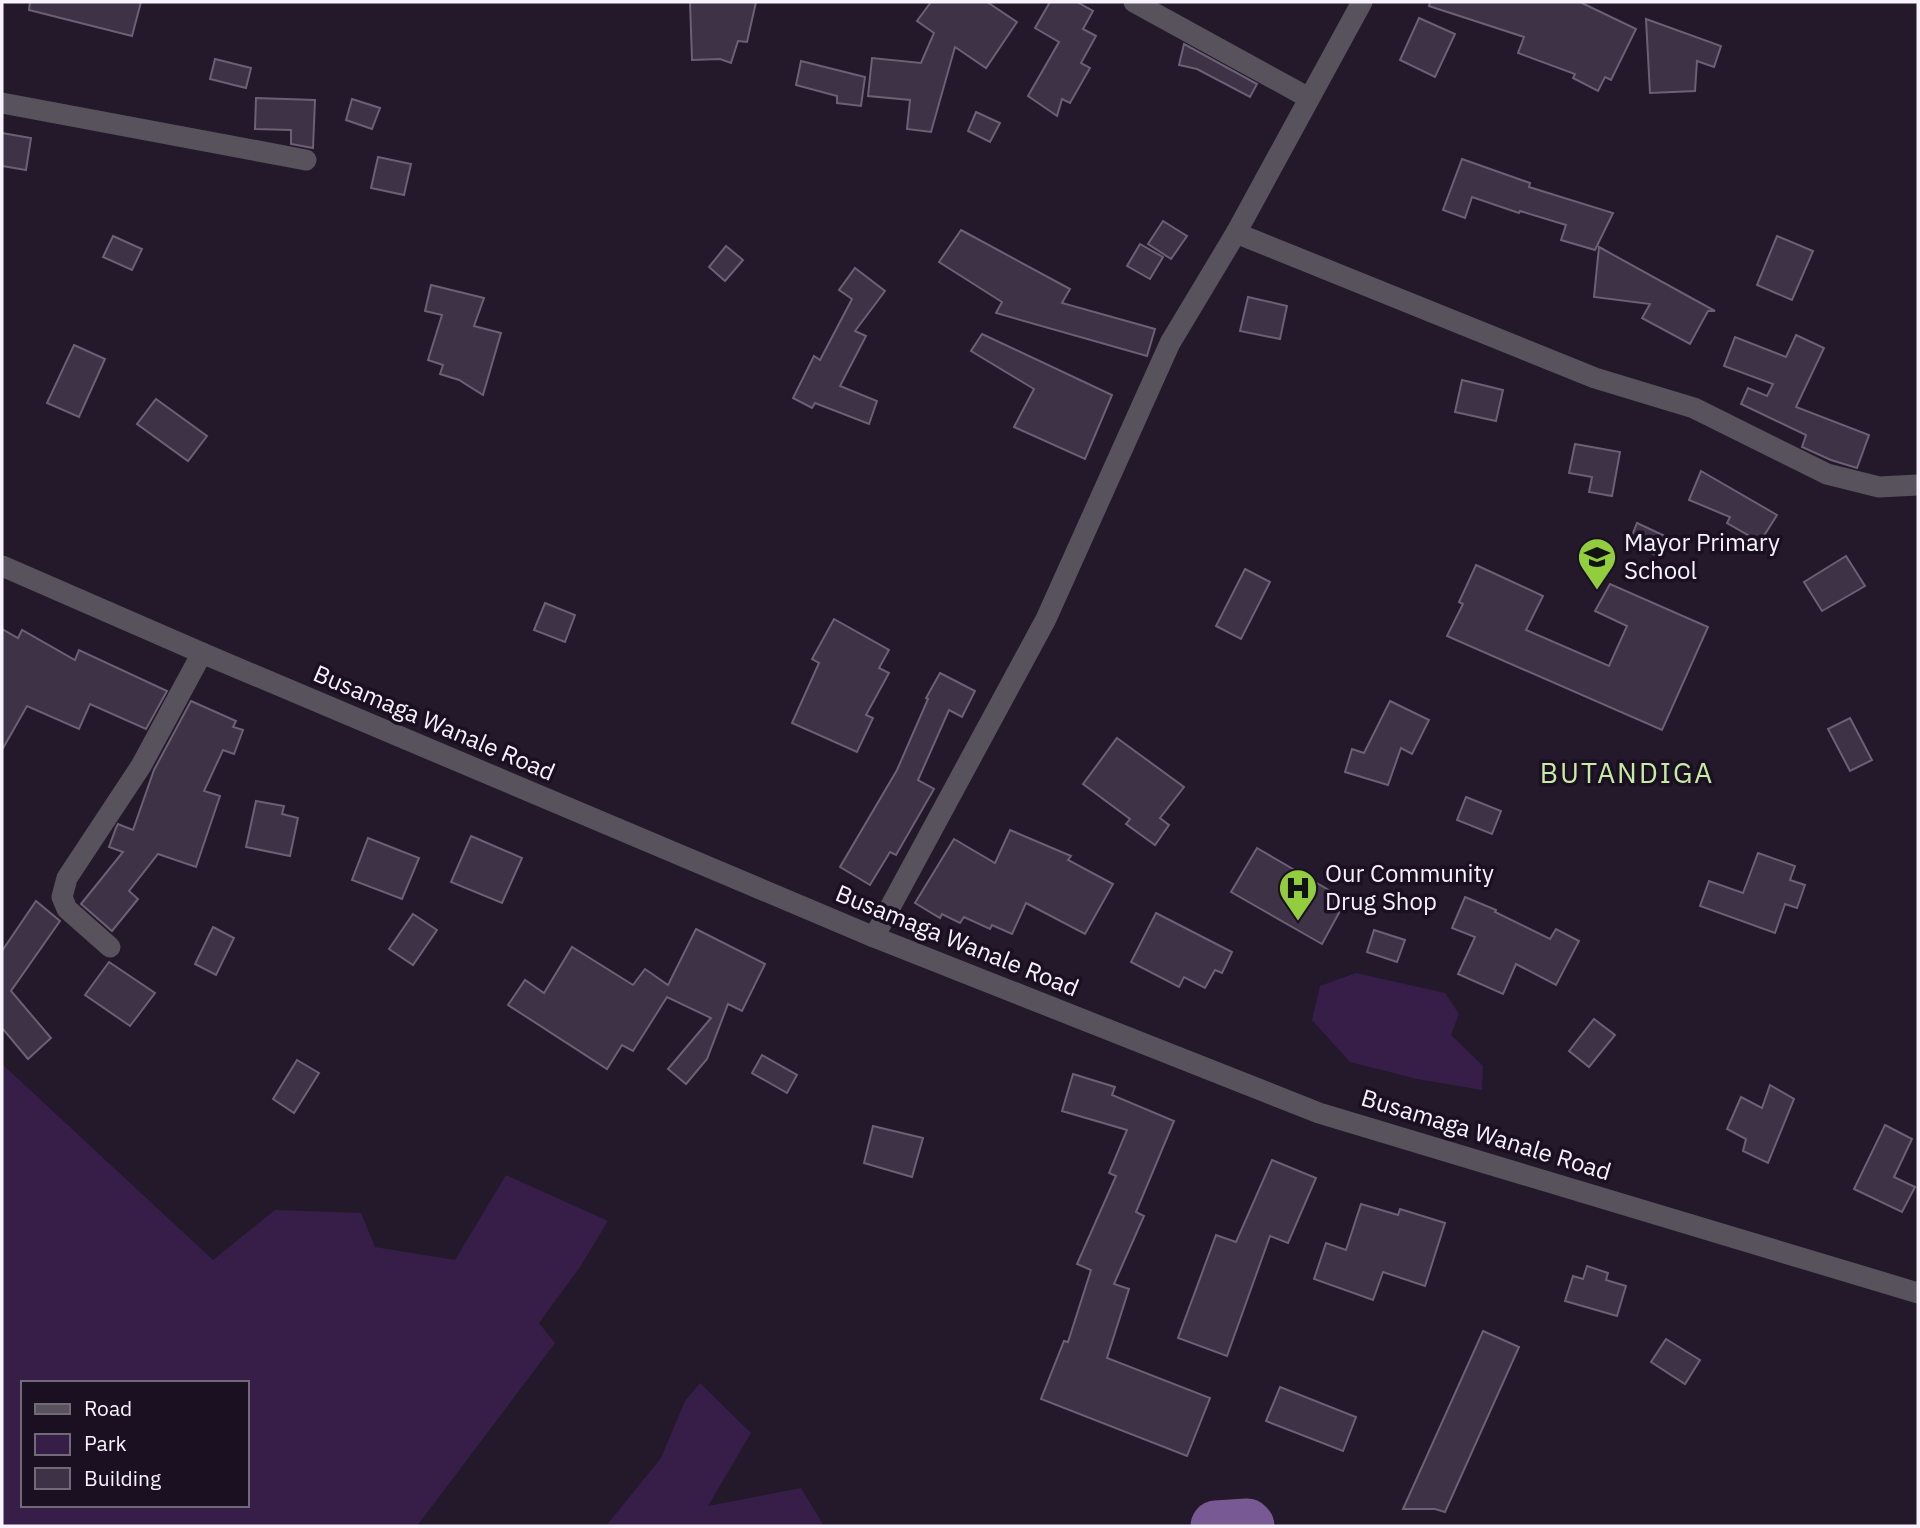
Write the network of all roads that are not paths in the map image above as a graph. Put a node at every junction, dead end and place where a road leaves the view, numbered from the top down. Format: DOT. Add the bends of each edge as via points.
graph roads {
  1 [pos="1134,2"];
  2 [pos="1362,2"];
  3 [pos="1309,98"];
  4 [pos="2,103"];
  5 [pos="306,160"];
  6 [pos="1236,233"];
  7 [pos="1918,485"];
  8 [pos="2,566"];
  9 [pos="202,653"];
  10 [pos="874,937"];
  11 [pos="110,947"];
  12 [pos="1918,1293"];
  1 -- 3 [label="street"];
  2 -- 3 [label="street"];
  3 -- 6 [label="street"];
  4 -- 5 [label="street"];
  6 -- 7 [label="street" via="1595,378 1694,408 1828,474 1879,487"];
  6 -- 10 [label="street" via="1170,342 1046,619"];
  8 -- 9 [label="street, Busamaga Wanale Road"];
  9 -- 10 [label="street, Busamaga Wanale Road"];
  9 -- 11 [label="street" via="141,766 67,878 62,897 67,909"];
  10 -- 12 [label="street, Busamaga Wanale Road" via="1319,1112"];
}
